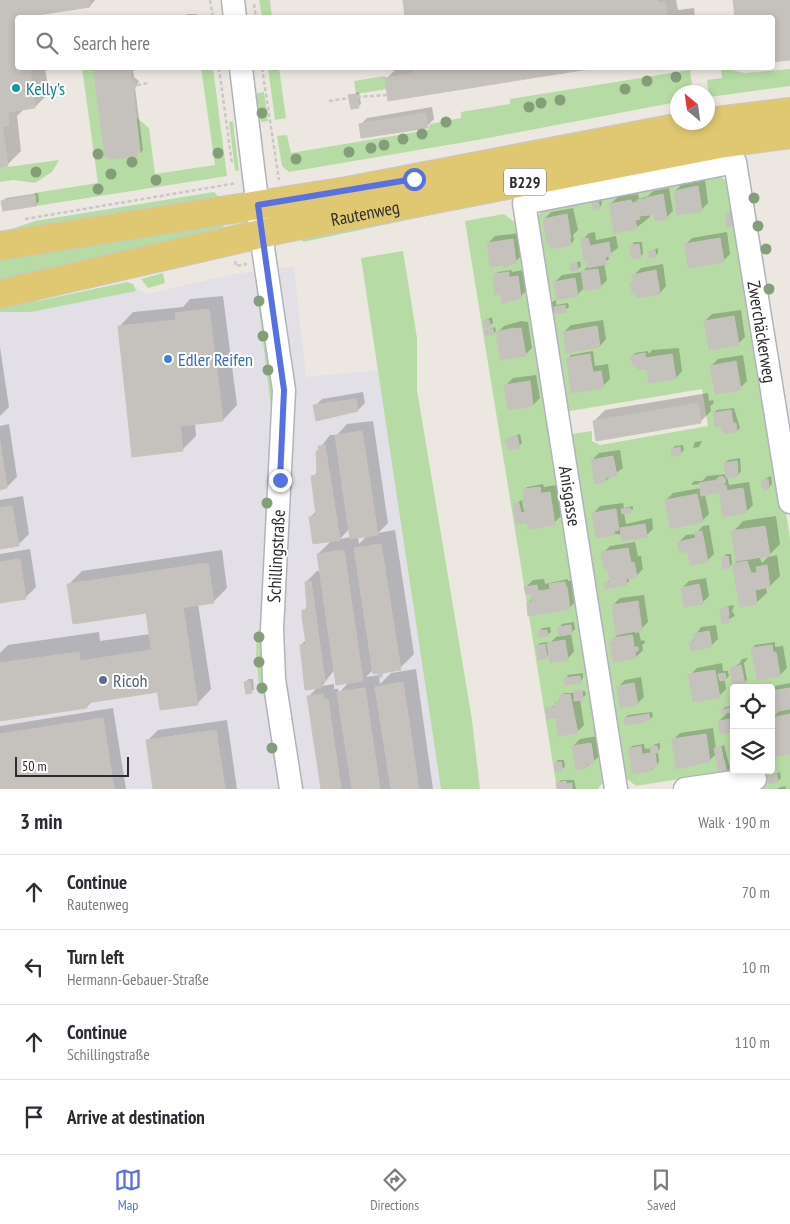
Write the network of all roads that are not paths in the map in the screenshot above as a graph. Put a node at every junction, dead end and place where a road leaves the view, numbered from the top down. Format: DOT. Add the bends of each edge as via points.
graph roads {
  1 [pos="233,0"];
  2 [pos="235,15"];
  3 [pos="241,70"];
  4 [pos="790,112"];
  5 [pos="715,121"];
  6 [pos="670,129"];
  7 [pos="790,134"];
  8 [pos="735,162"];
  9 [pos="258,205"];
  10 [pos="261,234"];
  11 [pos="0,246"];
  12 [pos="0,294"];
  13 [pos="790,502"];
  14 [pos="755,779"];
  15 [pos="290,789"];
  16 [pos="616,789"];
  17 [pos="685,789"];
  1 -- 2 [label="street"];
  3 -- 9 [label="street, Schillingstraße"];
  4 -- 5 [label="main road, Rautenweg / B229"];
  6 -- 9 [label="main road, Rautenweg / B229" via="453,172"];
  7 -- 10 [label="main road, Rautenweg / B229" via="719,144"];
  8 -- 13 [label="street, Zwerchäckerweg"];
  8 -- 16 [label="street, Anisgasse" via="524,203"];
  9 -- 10 [label="street, Schillingstraße"];
  9 -- 11 [label="main road, Rautenweg / B229"];
  10 -- 12 [label="main road, Rautenweg / B229"];
  10 -- 15 [label="street, Schillingstraße" via="284,390 272,629 274,679"];
  14 -- 17 [label="street"];
}
